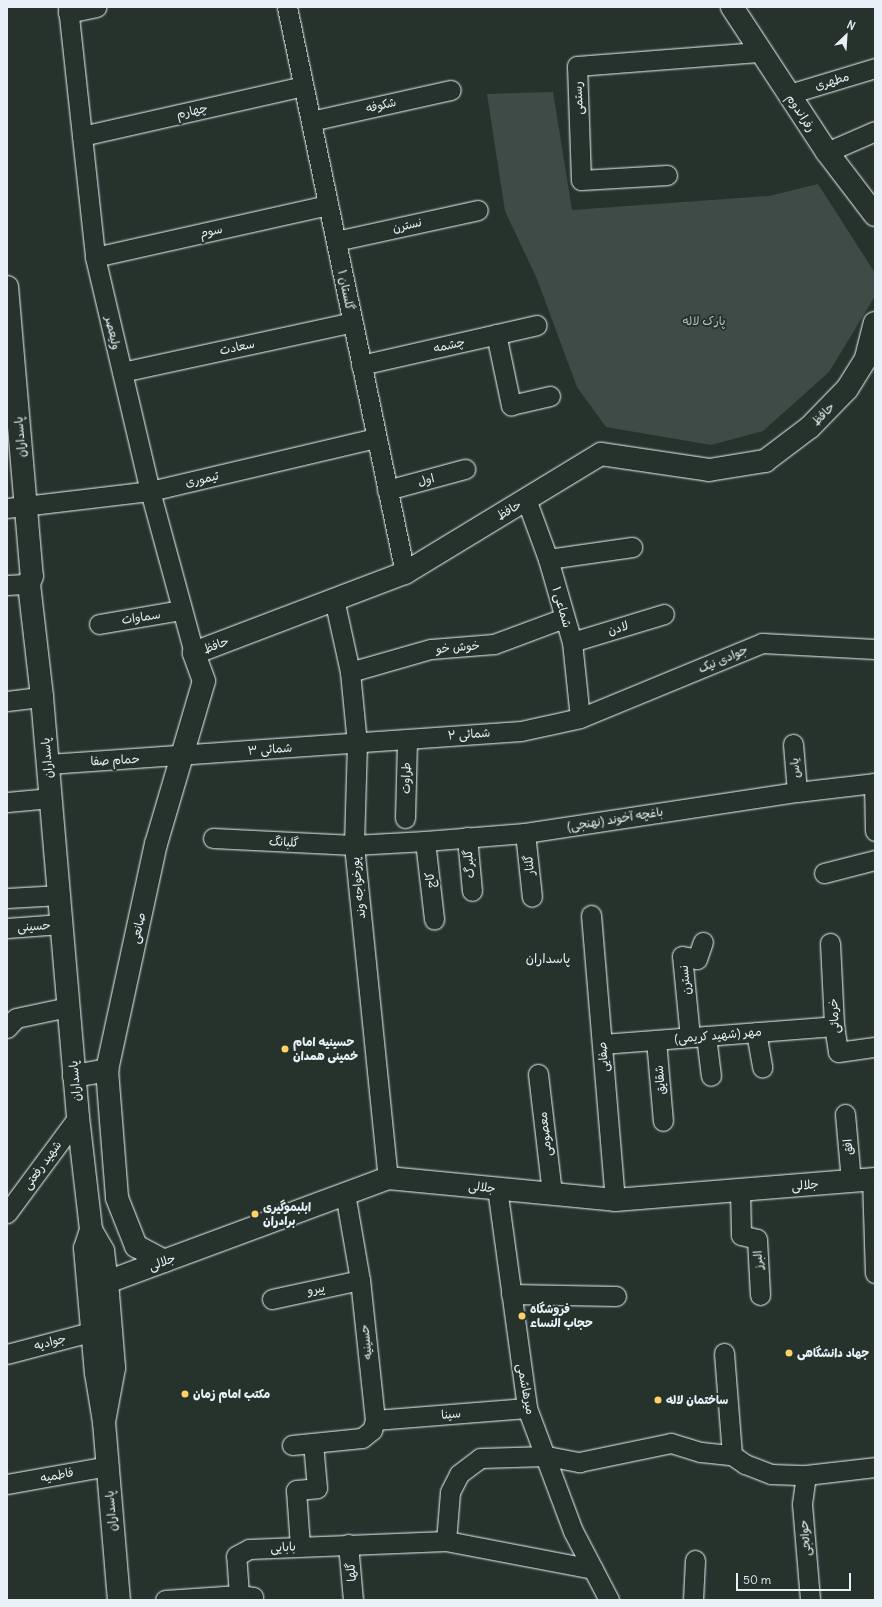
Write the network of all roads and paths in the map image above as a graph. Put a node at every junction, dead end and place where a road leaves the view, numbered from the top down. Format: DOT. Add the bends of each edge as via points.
graph roads {
  1 [pos="96,7"];
  2 [pos="287,7"];
  3 [pos="732,7"];
  4 [pos="68,10"];
  5 [pos="761,52"];
  6 [pos="875,68"];
  7 [pos="303,86"];
  8 [pos="451,90"];
  9 [pos="789,94"];
  10 [pos="311,121"];
  11 [pos="875,131"];
  12 [pos="82,136"];
  13 [pos="827,152"];
  14 [pos="667,175"];
  15 [pos="328,205"];
  16 [pos="478,210"];
  17 [pos="875,215"];
  18 [pos="336,241"];
  19 [pos="95,257"];
  20 [pos="7,294"];
  21 [pos="353,322"];
  22 [pos="875,323"];
  23 [pos="537,325"];
  24 [pos="496,334"];
  25 [pos="871,353"];
  26 [pos="361,365"];
  27 [pos="122,372"];
  28 [pos="12,393"];
  29 [pos="550,396"];
  30 [pos="376,438"];
  31 [pos="465,469"];
  32 [pos="387,490"];
  33 [pos="150,491"];
  34 [pos="526,499"];
  35 [pos="16,507"];
  36 [pos="632,547"];
  37 [pos="548,559"];
  38 [pos="405,573"];
  39 [pos="29,584"];
  40 [pos="7,585"];
  41 [pos="334,599"];
  42 [pos="182,610"];
  43 [pos="664,614"];
  44 [pos="564,618"];
  45 [pos="99,624"];
  46 [pos="572,642"];
  47 [pos="875,649"];
  48 [pos="194,653"];
  49 [pos="350,672"];
  50 [pos="42,698"];
  51 [pos="7,701"];
  52 [pos="580,718"];
  53 [pos="407,739"];
  54 [pos="357,743"];
  55 [pos="792,744"];
  56 [pos="182,756"];
  57 [pos="48,764"];
  58 [pos="874,783"];
  59 [pos="797,792"];
  60 [pos="51,798"];
  61 [pos="7,802"];
  62 [pos="405,818"];
  63 [pos="875,831"];
  64 [pos="525,833"];
  65 [pos="213,838"];
  66 [pos="467,838"];
  67 [pos="425,841"];
  68 [pos="354,845"];
  69 [pos="875,860"];
  70 [pos="824,873"];
  71 [pos="472,891"];
  72 [pos="60,895"];
  73 [pos="532,897"];
  74 [pos="7,898"];
  75 [pos="591,915"];
  76 [pos="434,919"];
  77 [pos="61,924"];
  78 [pos="7,928"];
  79 [pos="703,942"];
  80 [pos="830,943"];
  81 [pos="68,1007"];
  82 [pos="834,1026"];
  83 [pos="7,1028"];
  84 [pos="756,1032"];
  85 [pos="698,1037"];
  86 [pos="656,1040"];
  87 [pos="602,1044"];
  88 [pos="875,1047"];
  89 [pos="762,1067"];
  90 [pos="107,1070"];
  91 [pos="538,1074"];
  92 [pos="74,1076"];
  93 [pos="711,1076"];
  94 [pos="845,1114"];
  95 [pos="78,1117"];
  96 [pos="663,1121"];
  97 [pos="388,1178"];
  98 [pos="874,1179"];
  99 [pos="851,1181"];
  100 [pos="496,1188"];
  101 [pos="740,1190"];
  102 [pos="345,1194"];
  103 [pos="552,1194"];
  104 [pos="616,1200"];
  105 [pos="7,1213"];
  106 [pos="91,1230"];
  107 [pos="164,1261"];
  108 [pos="875,1273"];
  109 [pos="360,1280"];
  110 [pos="107,1282"];
  111 [pos="511,1294"];
  112 [pos="760,1295"];
  113 [pos="616,1296"];
  114 [pos="272,1299"];
  115 [pos="94,1331"];
  116 [pos="724,1353"];
  117 [pos="7,1354"];
  118 [pos="527,1408"];
  119 [pos="374,1420"];
  120 [pos="104,1422"];
  121 [pos="313,1443"];
  122 [pos="292,1445"];
  123 [pos="732,1455"];
  124 [pos="547,1456"];
  125 [pos="108,1466"];
  126 [pos="875,1467"];
  127 [pos="806,1475"];
  128 [pos="7,1484"];
  129 [pos="446,1541"];
  130 [pos="348,1544"];
  131 [pos="300,1546"];
  132 [pos="695,1560"];
  133 [pos="593,1569"];
  134 [pos="246,1597"];
  135 [pos="119,1600"];
  136 [pos="164,1600"];
  137 [pos="353,1600"];
  138 [pos="609,1600"];
  139 [pos="693,1600"];
  140 [pos="810,1600"];
  1 -- 4 [label="street"];
  2 -- 7 [label="street, گلستان ۱"];
  3 -- 5 [label="street, رفراندوم"];
  4 -- 12 [label="street, ولیعصر"];
  5 -- 9 [label="street, رفراندوم"];
  5 -- 14 [label="street, رستمی" via="577,66 581,180"];
  6 -- 9 [label="street, مطهری"];
  7 -- 10 [label="street, گلستان ۱"];
  7 -- 12 [label="street, چهارم"];
  8 -- 10 [label="street, شکوفه"];
  9 -- 13 [label="street, رفراندوم"];
  10 -- 15 [label="street, گلستان ۱"];
  11 -- 13 [label="street"];
  12 -- 19 [label="street, ولیعصر"];
  13 -- 17 [label="street, رفراندوم"];
  15 -- 18 [label="street, گلستان ۱"];
  15 -- 19 [label="street, سوم"];
  16 -- 18 [label="street, نسترن"];
  18 -- 21 [label="street, گلستان ۱"];
  19 -- 27 [label="street, ولیعصر"];
  20 -- 28 [label="street, پاسداران"];
  21 -- 26 [label="street, گلستان ۱"];
  21 -- 27 [label="street, سعادت"];
  22 -- 25 [label="street, حافظ"];
  23 -- 24 [label="street, چشمه"];
  24 -- 26 [label="street, چشمه"];
  24 -- 29 [label="street" via="512,405"];
  25 -- 34 [label="street, حافظ" via="847,389 815,422 765,461 710,470 601,454"];
  26 -- 30 [label="street, گلستان ۱"];
  27 -- 33 [label="street, ولیعصر"];
  28 -- 35 [label="street, پاسداران"];
  30 -- 32 [label="street, گلستان ۱"];
  30 -- 33 [label="street, تیموری"];
  31 -- 32 [label="street, اول"];
  32 -- 38 [label="street, گلستان ۱"];
  33 -- 35 [label="street, تیموری"];
  33 -- 42 [label="street, ولیعصر"];
  34 -- 37 [label="street, شماعی ۱"];
  34 -- 38 [label="street, حافظ"];
  35 -- 39 [label="street, پاسداران" via="32,576"];
  36 -- 37 [label="street"];
  37 -- 44 [label="street, شماعی ۱"];
  38 -- 41 [label="street, حافظ"];
  39 -- 40 [label="street"];
  39 -- 50 [label="street, پاسداران"];
  41 -- 48 [label="street, حافظ"];
  41 -- 49 [label="street, پورخواجه وند"];
  42 -- 45 [label="street, سماوات"];
  42 -- 48 [label="street, ولیعصر"];
  43 -- 46 [label="street, لادن"];
  44 -- 46 [label="street, شماعی ۱"];
  44 -- 49 [label="street, خوش خو" via="494,644 431,649"];
  46 -- 52 [label="street, شماعی ۱"];
  47 -- 52 [label="street, جوادی نیک" via="762,642"];
  48 -- 56 [label="street, حافظ" via="204,681"];
  49 -- 54 [label="street, پورخواجه وند"];
  50 -- 51 [label="street"];
  50 -- 57 [label="street, پاسداران"];
  52 -- 53 [label="street, شمائی ۲" via="521,731"];
  53 -- 54 [label="street, شمائی ۲"];
  53 -- 62 [label="street, طراوت"];
  54 -- 56 [label="street, شمائی ۳"];
  54 -- 68 [label="street, پورخواجه وند"];
  55 -- 59 [label="street, یاس"];
  56 -- 57 [label="street, حمام صفا"];
  56 -- 90 [label="street, صانعی" via="156,844"];
  57 -- 60 [label="street, پاسداران"];
  58 -- 59 [label="street, باغچه آخوند (نهنجی)"];
  58 -- 63 [label="street"];
  59 -- 64 [label="street, باغچه آخوند (نهنجی)"];
  60 -- 61 [label="street"];
  60 -- 72 [label="street, پاسداران"];
  64 -- 66 [label="street, باغچه آخوند (نهنجی)"];
  64 -- 73 [label="street, گلنار"];
  65 -- 68 [label="street, گلبانگ"];
  66 -- 67 [label="street, باغچه آخوند (نهنجی)"];
  66 -- 71 [label="street, گلبرگ"];
  67 -- 68 [label="street, باغچه آخوند (نهنجی)"];
  67 -- 76 [label="street, کاج"];
  68 -- 97 [label="street, پورخواجه وند"];
  69 -- 70 [label="street"];
  72 -- 74 [label="street"];
  72 -- 77 [label="street, پاسداران"];
  75 -- 87 [label="street, صفایی"];
  77 -- 78 [label="street, حسینی"];
  77 -- 81 [label="street, پاسداران"];
  79 -- 85 [label="street, نسترن" via="697,959 682,956"];
  80 -- 82 [label="street, خرمائی"];
  81 -- 83 [label="street" via="16,1018"];
  81 -- 92 [label="street, پاسداران"];
  82 -- 84 [label="street, مهر (شهید کریمی)"];
  82 -- 88 [label="street, خرمائی" via="838,1052"];
  84 -- 85 [label="street, مهر (شهید کریمی)"];
  84 -- 89 [label="street"];
  85 -- 86 [label="street, مهر (شهید کریمی)"];
  85 -- 93 [label="street"];
  86 -- 87 [label="street, مهر (شهید کریمی)"];
  86 -- 96 [label="street, شقایق"];
  87 -- 104 [label="street, صفایی"];
  90 -- 92 [label="street"];
  90 -- 107 [label="street, صانعی" via="117,1198 136,1246"];
  91 -- 103 [label="street, معصومی"];
  92 -- 95 [label="street, پاسداران"];
  94 -- 99 [label="street, افق"];
  95 -- 105 [label="street, شهید رفعتی"];
  95 -- 106 [label="street, پاسداران"];
  97 -- 100 [label="street, جلالی"];
  97 -- 102 [label="street, جلالی"];
  98 -- 99 [label="street, جلالی"];
  98 -- 108 [label="street"];
  99 -- 101 [label="street, جلالی"];
  100 -- 103 [label="street, جلالی"];
  100 -- 111 [label="street, میرهاشمی"];
  101 -- 104 [label="street, جلالی"];
  101 -- 112 [label="street, البرز" via="741,1235 757,1239"];
  102 -- 107 [label="street, جلالی"];
  102 -- 109 [label="street, حسینیه"];
  103 -- 104 [label="street, جلالی"];
  106 -- 110 [label="street, پاسداران" via="103,1251"];
  106 -- 115 [label="street, پاسداران" via="85,1248"];
  107 -- 110 [label="street, جلالی"];
  109 -- 114 [label="street, پیرو"];
  109 -- 119 [label="street, حسینیه"];
  110 -- 120 [label="street, پاسداران" via="114,1368"];
  111 -- 113 [label="street"];
  111 -- 118 [label="street, میرهاشمی"];
  115 -- 117 [label="street, جوادیه"];
  115 -- 120 [label="street, پاسداران" via="96,1373"];
  116 -- 123 [label="street"];
  118 -- 119 [label="street, سینا"];
  118 -- 124 [label="street, میرهاشمی"];
  119 -- 121 [label="street" via="372,1430 362,1438"];
  120 -- 125 [label="street, پاسداران"];
  121 -- 122 [label="street"];
  121 -- 131 [label="street" via="317,1488 296,1490"];
  123 -- 124 [label="street" via="701,1452 671,1443 579,1462"];
  123 -- 127 [label="street" via="745,1464 771,1474"];
  124 -- 129 [label="street" via="480,1458 459,1474 450,1492"];
  124 -- 133 [label="street, میرهاشمی" via="573,1531"];
  125 -- 128 [label="street, فاطمیه"];
  125 -- 135 [label="street, پاسداران"];
  126 -- 127 [label="street"];
  127 -- 140 [label="street, حوائجی" via="802,1504"];
  129 -- 130 [label="street, بابایی"];
  129 -- 133 [label="street, بابایی"];
  130 -- 131 [label="street, بابایی"];
  130 -- 137 [label="street, گلها"];
  131 -- 134 [label="street, بابایی" via="249,1549 236,1556"];
  132 -- 139 [label="street"];
  133 -- 138 [label="street, میرهاشمی"];
  134 -- 136 [label="street, بابایی"];
}
